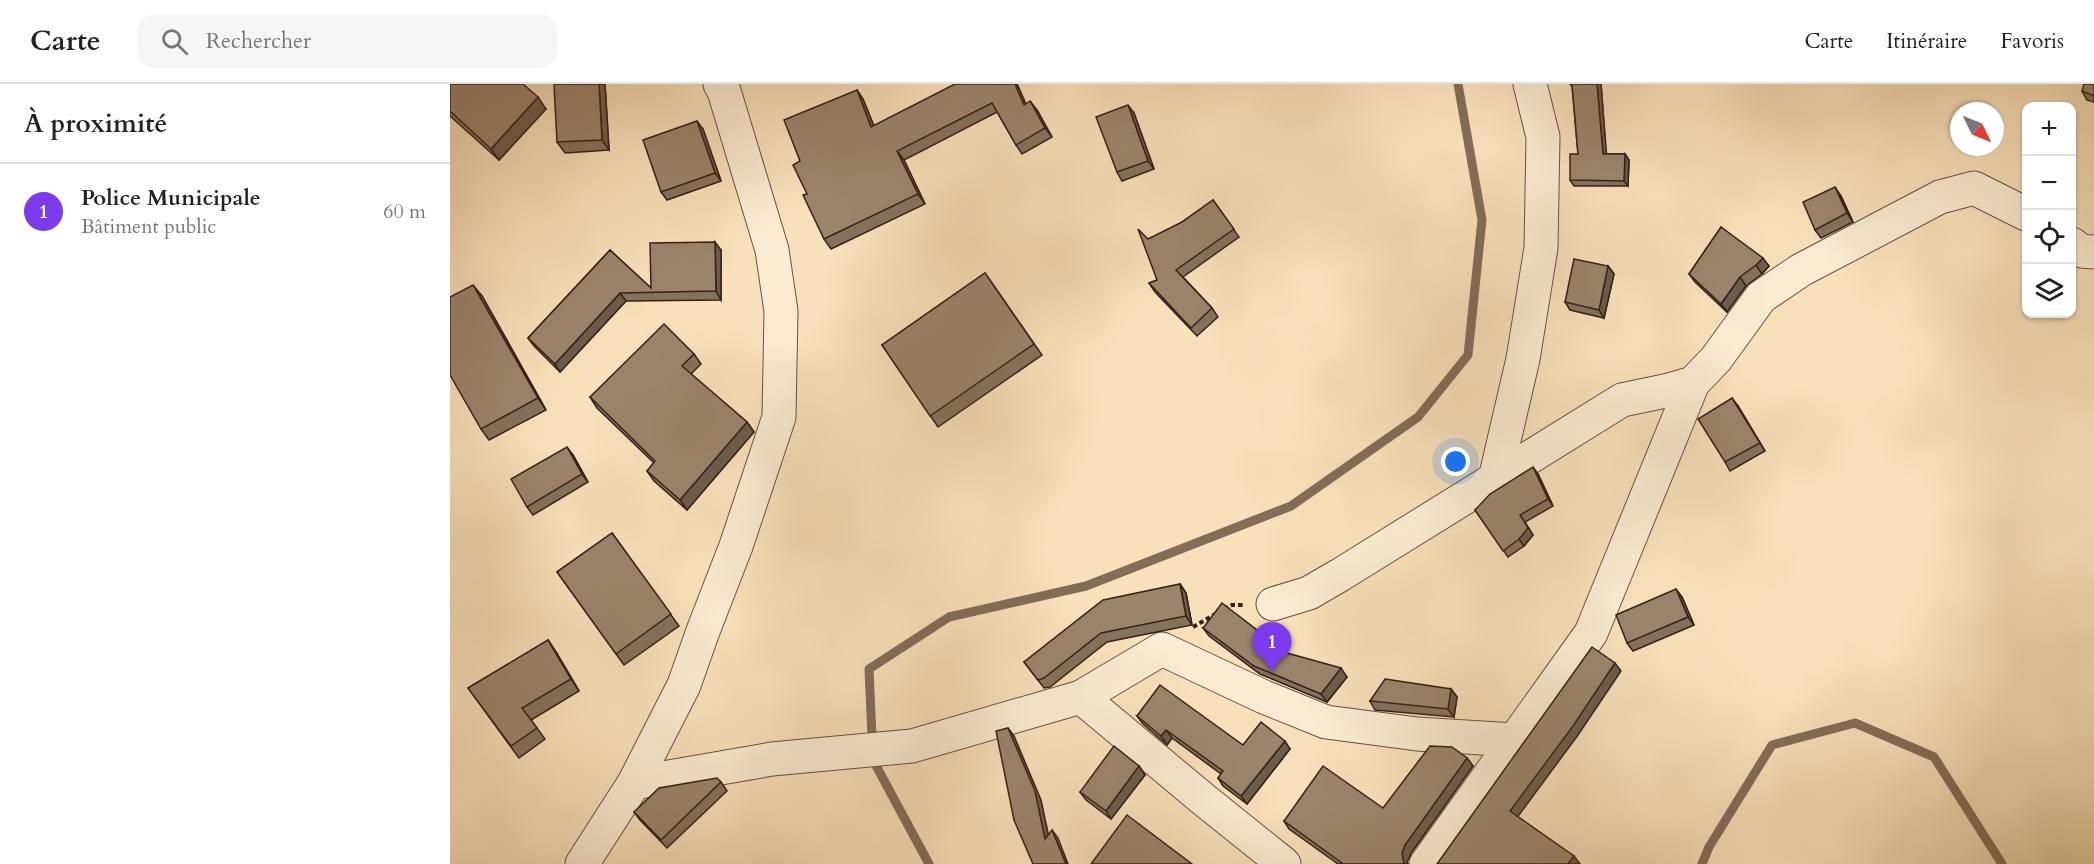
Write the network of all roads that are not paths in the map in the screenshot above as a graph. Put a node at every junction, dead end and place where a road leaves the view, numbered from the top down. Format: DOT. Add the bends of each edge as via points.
graph roads {
  1 [pos="720,84"];
  2 [pos="1530,84"];
  3 [pos="2022,212"];
  4 [pos="2076,247"];
  5 [pos="2094,252"];
  6 [pos="1693,383"];
  7 [pos="1495,479"];
  8 [pos="1273,604"];
  9 [pos="1081,697"];
  10 [pos="1515,740"];
  11 [pos="634,783"];
  12 [pos="1428,863"];
  13 [pos="582,864"];
  14 [pos="1284,864"];
  1 -- 11 [label="street" via="772,250 781,311 779,417 684,685"];
  2 -- 7 [label="street" via="1542,137 1541,248 1523,359"];
  3 -- 6 [label="street" via="1974,188 1940,197 1801,270 1761,297 1716,360"];
  4 -- 5 [label="street"];
  6 -- 7 [label="street" via="1622,400"];
  6 -- 10 [label="street" via="1591,633"];
  7 -- 8 [label="street" via="1319,587"];
  9 -- 10 [label="street" via="1162,649 1326,722 1417,734"];
  9 -- 11 [label="street" via="912,746 772,759"];
  9 -- 14 [label="street"];
  10 -- 12 [label="street"];
  11 -- 13 [label="street"];
}
